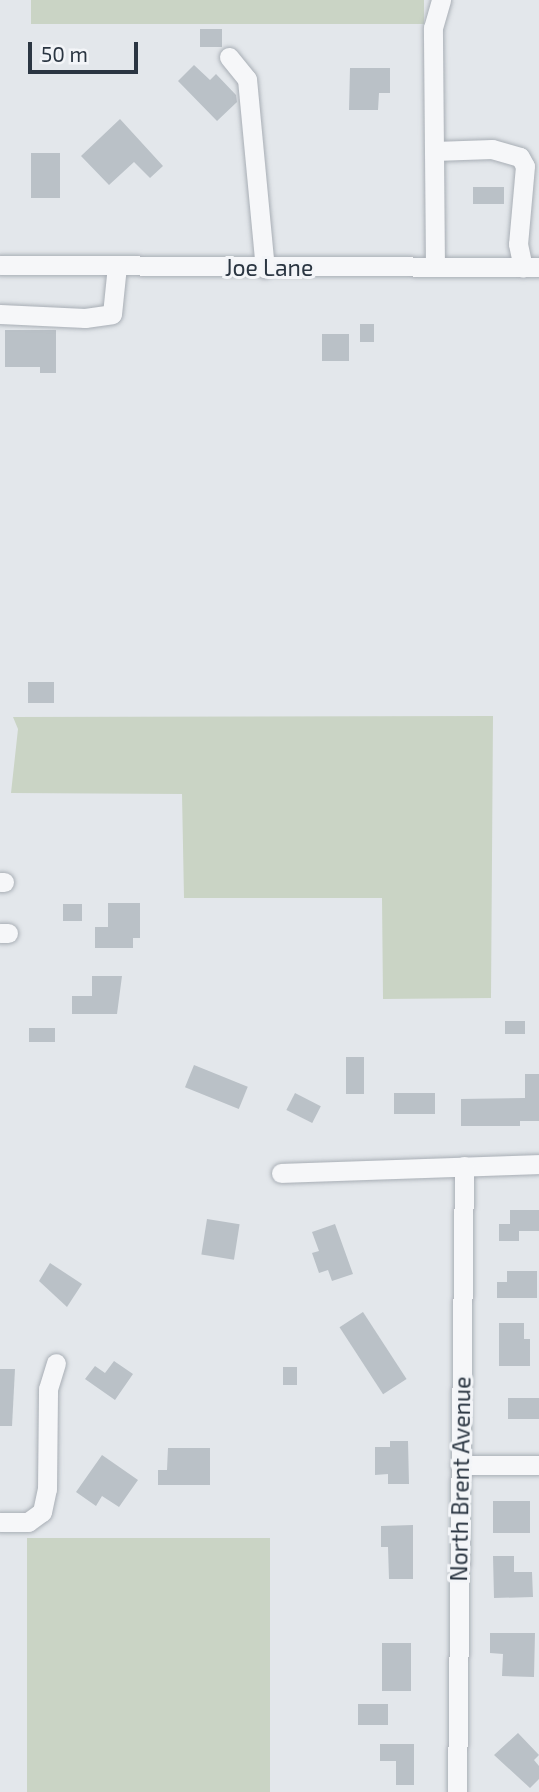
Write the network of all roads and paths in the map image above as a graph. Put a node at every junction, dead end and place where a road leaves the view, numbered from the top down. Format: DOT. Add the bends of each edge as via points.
graph roads {
  1 [pos="441,0"];
  2 [pos="229,57"];
  3 [pos="434,151"];
  4 [pos="0,265"];
  5 [pos="117,267"];
  6 [pos="435,267"];
  7 [pos="531,267"];
  8 [pos="265,268"];
  9 [pos="0,314"];
  10 [pos="539,1164"];
  11 [pos="464,1166"];
  12 [pos="281,1173"];
  13 [pos="56,1363"];
  14 [pos="460,1465"];
  15 [pos="539,1465"];
  16 [pos="0,1522"];
  17 [pos="457,1792"];
  1 -- 3 [label="street" via="433,28"];
  2 -- 8 [label="street" via="247,79"];
  3 -- 6 [label="street"];
  3 -- 7 [label="street" via="492,149 520,157 526,166 518,244"];
  4 -- 5 [label="street, Joe Lane"];
  5 -- 8 [label="street, Joe Lane"];
  5 -- 9 [label="street" via="112,314 85,318"];
  6 -- 7 [label="street, Joe Lane"];
  6 -- 8 [label="street, Joe Lane"];
  10 -- 11 [label="street"];
  11 -- 12 [label="street"];
  11 -- 14 [label="street, North Brent Avenue"];
  13 -- 16 [label="street" via="48,1389 47,1489 41,1512 28,1522"];
  14 -- 15 [label="street"];
  14 -- 17 [label="street, North Brent Avenue"];
}
